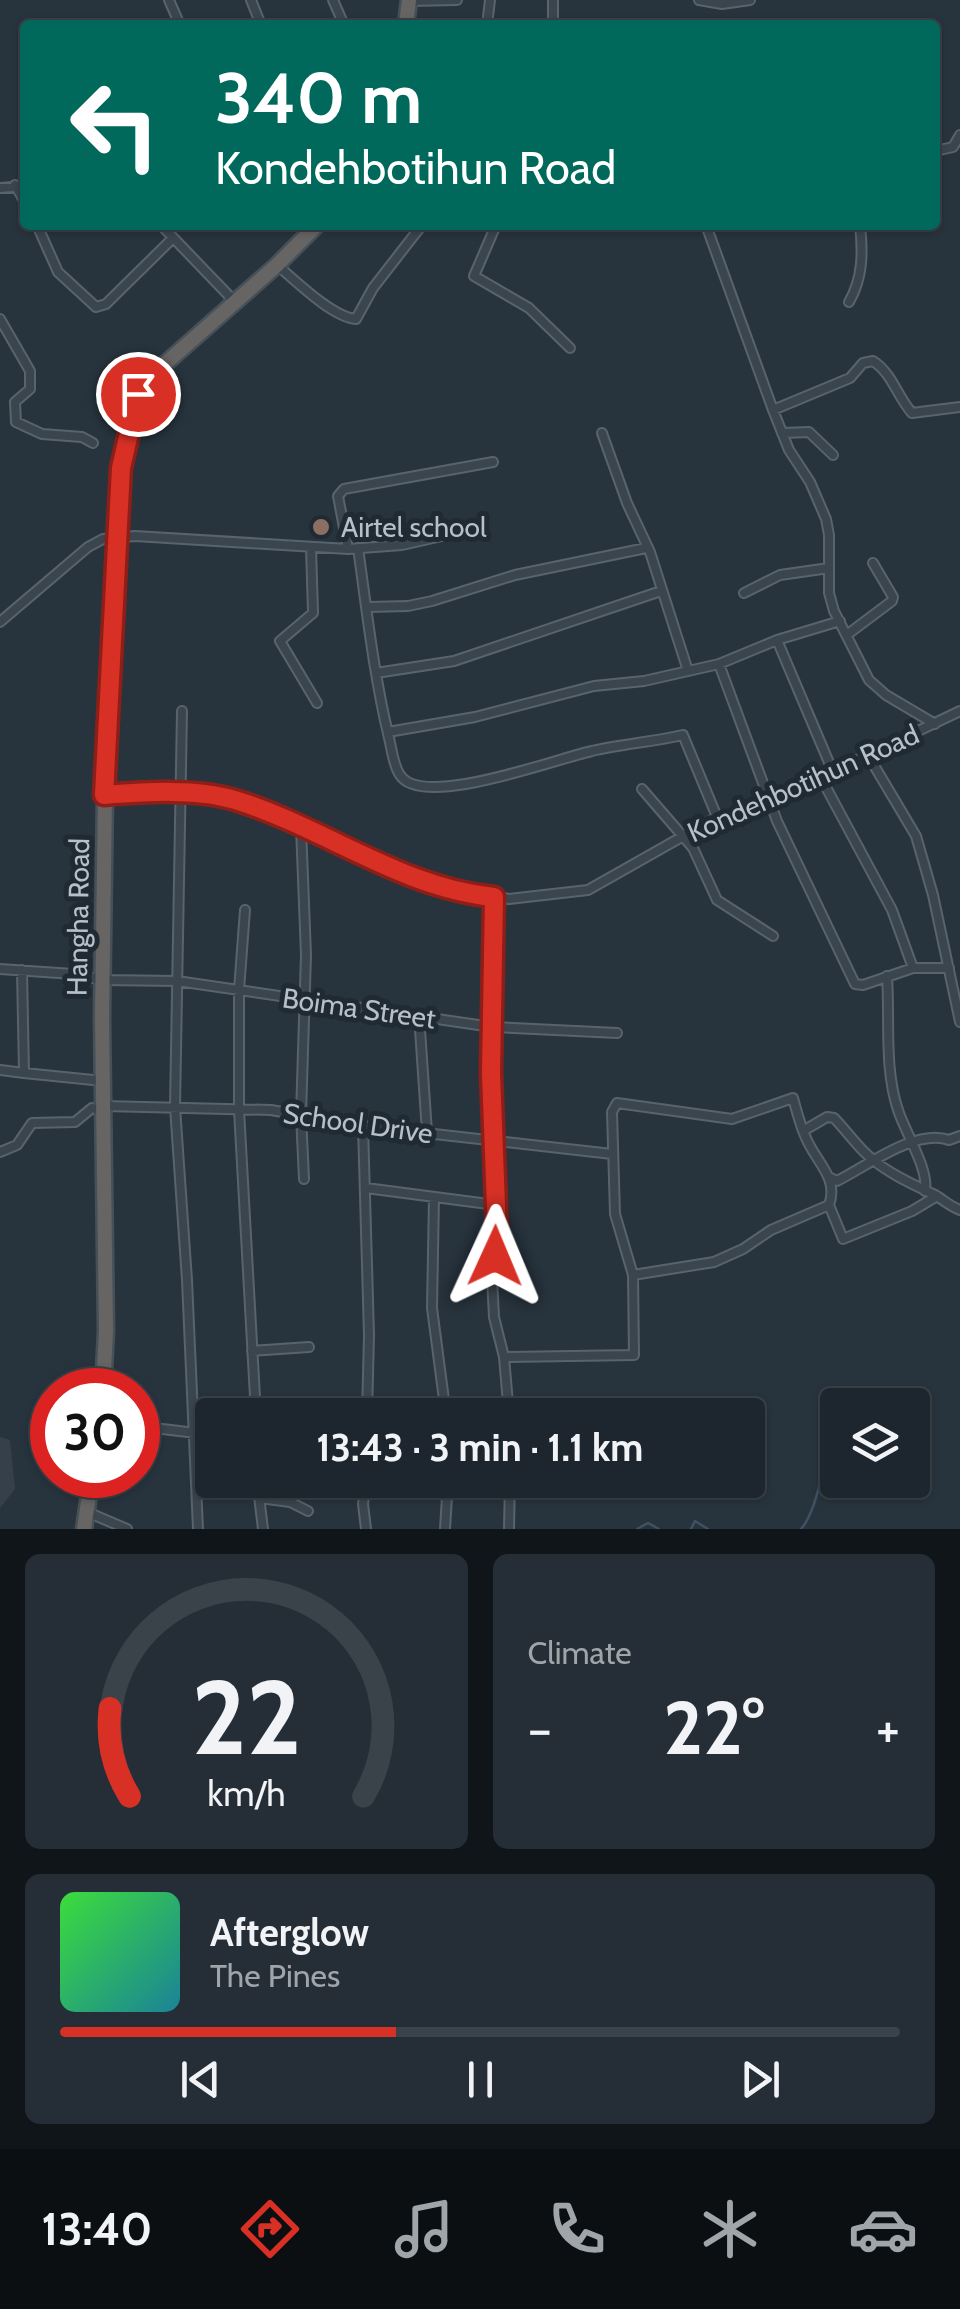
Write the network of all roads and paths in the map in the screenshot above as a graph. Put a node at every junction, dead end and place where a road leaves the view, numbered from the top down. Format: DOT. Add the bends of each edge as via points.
graph roads {
  1 [pos="409,0"];
  2 [pos="457,0"];
  3 [pos="699,0"];
  4 [pos="750,0"];
  5 [pos="960,136"];
  6 [pos="940,150"];
  7 [pos="20,185"];
  8 [pos="0,188"];
  9 [pos="39,230"];
  10 [pos="166,230"];
  11 [pos="313,230"];
  12 [pos="418,230"];
  13 [pos="494,230"];
  14 [pos="708,230"];
  15 [pos="861,230"];
  16 [pos="173,238"];
  17 [pos="278,266"];
  18 [pos="235,302"];
  19 [pos="849,302"];
  20 [pos="0,319"];
  21 [pos="570,348"];
  22 [pos="960,407"];
  23 [pos="772,410"];
  24 [pos="782,432"];
  25 [pos="602,433"];
  26 [pos="93,443"];
  27 [pos="833,455"];
  28 [pos="493,462"];
  29 [pos="464,531"];
  30 [pos="118,538"];
  31 [pos="311,547"];
  32 [pos="646,548"];
  33 [pos="353,549"];
  34 [pos="873,563"];
  35 [pos="828,568"];
  36 [pos="661,590"];
  37 [pos="744,593"];
  38 [pos="368,607"];
  39 [pos="840,621"];
  40 [pos="0,622"];
  41 [pos="848,634"];
  42 [pos="777,640"];
  43 [pos="719,664"];
  44 [pos="688,672"];
  45 [pos="376,673"];
  46 [pos="317,703"];
  47 [pos="182,711"];
  48 [pos="959,714"];
  49 [pos="935,724"];
  50 [pos="388,732"];
  51 [pos="869,757"];
  52 [pos="833,772"];
  53 [pos="821,778"];
  54 [pos="642,789"];
  55 [pos="181,792"];
  56 [pos="104,795"];
  57 [pos="770,801"];
  58 [pos="716,817"];
  59 [pos="301,826"];
  60 [pos="684,834"];
  61 [pos="494,897"];
  62 [pos="245,910"];
  63 [pos="773,936"];
  64 [pos="913,968"];
  65 [pos="950,968"];
  66 [pos="0,969"];
  67 [pos="22,970"];
  68 [pos="887,976"];
  69 [pos="103,980"];
  70 [pos="177,982"];
  71 [pos="239,990"];
  72 [pos="303,1002"];
  73 [pos="420,1015"];
  74 [pos="960,1022"];
  75 [pos="492,1028"];
  76 [pos="617,1033"];
  77 [pos="0,1070"];
  78 [pos="24,1073"];
  79 [pos="103,1080"];
  80 [pos="175,1107"];
  81 [pos="104,1108"];
  82 [pos="239,1110"];
  83 [pos="301,1115"];
  84 [pos="364,1126"];
  85 [pos="803,1131"];
  86 [pos="426,1132"];
  87 [pos="960,1136"];
  88 [pos="494,1142"];
  89 [pos="912,1142"];
  90 [pos="0,1152"];
  91 [pos="612,1154"];
  92 [pos="873,1161"];
  93 [pos="829,1176"];
  94 [pos="304,1179"];
  95 [pos="366,1188"];
  96 [pos="925,1191"];
  97 [pos="937,1196"];
  98 [pos="434,1198"];
  99 [pos="496,1205"];
  100 [pos="830,1206"];
  101 [pos="960,1210"];
  102 [pos="633,1275"];
  103 [pos="309,1347"];
  104 [pos="252,1352"];
  105 [pos="504,1356"];
  106 [pos="104,1368"];
  107 [pos="255,1398"];
  108 [pos="368,1398"];
  109 [pos="444,1398"];
  110 [pos="508,1398"];
  111 [pos="160,1429"];
  112 [pos="193,1433"];
  113 [pos="89,1498"];
  114 [pos="260,1498"];
  115 [pos="364,1498"];
  116 [pos="447,1498"];
  117 [pos="510,1498"];
  118 [pos="308,1511"];
  119 [pos="87,1512"];
  120 [pos="84,1529"];
  121 [pos="127,1529"];
  122 [pos="198,1529"];
  123 [pos="263,1529"];
  124 [pos="366,1529"];
  125 [pos="444,1529"];
  126 [pos="510,1529"];
  1 -- 2 [label="street"];
  3 -- 4 [label="street"];
  5 -- 6 [label="street"];
  7 -- 8 [label="street"];
  9 -- 16 [label="street" via="58,272 96,308"];
  10 -- 16 [label="street"];
  11 -- 17 [label="highway, Hangha Road"];
  12 -- 17 [label="street" via="356,320"];
  13 -- 21 [label="street" via="474,276 529,308"];
  14 -- 23 [label="street"];
  15 -- 19 [label="street" via="860,275"];
  16 -- 18 [label="street"];
  17 -- 18 [label="highway, Hangha Road"];
  18 -- 30 [label="highway, Hangha Road" via="138,394 121,468"];
  20 -- 26 [label="street" via="30,371 30,389 15,402 16,422"];
  22 -- 23 [label="street" via="912,412 873,361 863,362 850,378"];
  23 -- 24 [label="street"];
  24 -- 27 [label="street" via="809,432"];
  24 -- 35 [label="street" via="826,520"];
  25 -- 32 [label="street"];
  28 -- 33 [label="street" via="344,489 338,496"];
  29 -- 33 [label="street"];
  30 -- 31 [label="street"];
  30 -- 40 [label="street" via="88,547"];
  30 -- 56 [label="highway, Hangha Road"];
  31 -- 33 [label="street"];
  31 -- 46 [label="street" via="313,612 280,641"];
  32 -- 36 [label="street"];
  32 -- 38 [label="street" via="516,575 432,601"];
  33 -- 38 [label="street"];
  34 -- 41 [label="street" via="893,598"];
  35 -- 37 [label="street" via="780,574"];
  35 -- 39 [label="street"];
  36 -- 44 [label="street"];
  36 -- 45 [label="street" via="454,661"];
  38 -- 45 [label="street"];
  39 -- 41 [label="street"];
  39 -- 42 [label="street"];
  41 -- 49 [label="street" via="868,680"];
  42 -- 43 [label="street"];
  42 -- 52 [label="street"];
  43 -- 44 [label="street"];
  43 -- 57 [label="street"];
  44 -- 50 [label="street"];
  45 -- 50 [label="street"];
  47 -- 55 [label="street"];
  48 -- 49 [label="street, Kondehbotihun Road"];
  49 -- 51 [label="street, Kondehbotihun Road"];
  50 -- 58 [label="street" via="399,775 415,786 486,780 682,735"];
  51 -- 52 [label="street, Kondehbotihun Road"];
  51 -- 65 [label="street" via="916,836"];
  52 -- 53 [label="street, Kondehbotihun Road"];
  53 -- 57 [label="street, Kondehbotihun Road"];
  53 -- 64 [label="street" via="892,910"];
  54 -- 60 [label="street"];
  55 -- 56 [label="street, Kondehbotihun Road"];
  55 -- 59 [label="street, Kondehbotihun Road" via="236,800"];
  55 -- 70 [label="street"];
  56 -- 69 [label="highway, Hangha Road"];
  57 -- 58 [label="street, Kondehbotihun Road"];
  57 -- 68 [label="street" via="855,984"];
  58 -- 60 [label="street, Kondehbotihun Road"];
  59 -- 61 [label="street, Kondehbotihun Road" via="441,887"];
  59 -- 72 [label="street"];
  60 -- 61 [label="street, Kondehbotihun Road" via="588,890"];
  60 -- 63 [label="street" via="716,900"];
  61 -- 75 [label="street"];
  62 -- 71 [label="street"];
  64 -- 65 [label="street"];
  64 -- 68 [label="street"];
  65 -- 74 [label="street"];
  66 -- 67 [label="street, Boima Street"];
  67 -- 69 [label="street, Boima Street"];
  67 -- 78 [label="street"];
  68 -- 89 [label="street" via="892,1085"];
  69 -- 70 [label="street, Boima Street"];
  69 -- 79 [label="highway, Hangha Road"];
  70 -- 71 [label="street, Boima Street"];
  70 -- 80 [label="street"];
  71 -- 72 [label="street, Boima Street"];
  71 -- 82 [label="street"];
  72 -- 73 [label="street, Boima Street"];
  72 -- 83 [label="street"];
  73 -- 75 [label="street, Boima Street"];
  73 -- 86 [label="street"];
  75 -- 76 [label="street, Boima Street"];
  75 -- 88 [label="street"];
  77 -- 78 [label="street"];
  78 -- 79 [label="street"];
  79 -- 81 [label="highway, Hangha Road"];
  80 -- 81 [label="street, School Drive"];
  80 -- 82 [label="street, School Drive"];
  80 -- 112 [label="street"];
  81 -- 90 [label="street, School Drive" via="92,1108 75,1122 32,1123 17,1145"];
  81 -- 106 [label="highway, Hangha Road"];
  82 -- 83 [label="street, School Drive"];
  82 -- 104 [label="street"];
  83 -- 84 [label="street, School Drive"];
  83 -- 94 [label="street"];
  84 -- 86 [label="street, School Drive"];
  84 -- 95 [label="street"];
  85 -- 91 [label="street" via="793,1098 732,1118 617,1103"];
  85 -- 92 [label="street" via="834,1118"];
  85 -- 93 [label="street"];
  86 -- 88 [label="street, School Drive"];
  87 -- 89 [label="street"];
  88 -- 91 [label="street, School Drive"];
  88 -- 99 [label="street"];
  89 -- 92 [label="street"];
  89 -- 96 [label="street"];
  91 -- 102 [label="street" via="615,1214"];
  92 -- 93 [label="street" via="837,1180"];
  92 -- 96 [label="street"];
  93 -- 100 [label="street"];
  95 -- 98 [label="street"];
  95 -- 108 [label="street"];
  96 -- 97 [label="street"];
  97 -- 100 [label="street" via="844,1238"];
  97 -- 101 [label="street"];
  98 -- 99 [label="street"];
  98 -- 109 [label="street" via="432,1308"];
  99 -- 105 [label="street" via="494,1316"];
  100 -- 102 [label="street" via="714,1262"];
  102 -- 105 [label="street" via="634,1355"];
  103 -- 104 [label="street"];
  104 -- 107 [label="street"];
  105 -- 110 [label="street"];
  111 -- 112 [label="street"];
  112 -- 122 [label="street"];
  113 -- 119 [label="highway"];
  114 -- 118 [label="street"];
  114 -- 123 [label="street"];
  115 -- 124 [label="street"];
  116 -- 125 [label="street"];
  117 -- 126 [label="street"];
  119 -- 120 [label="highway"];
  119 -- 121 [label="street"];
}
